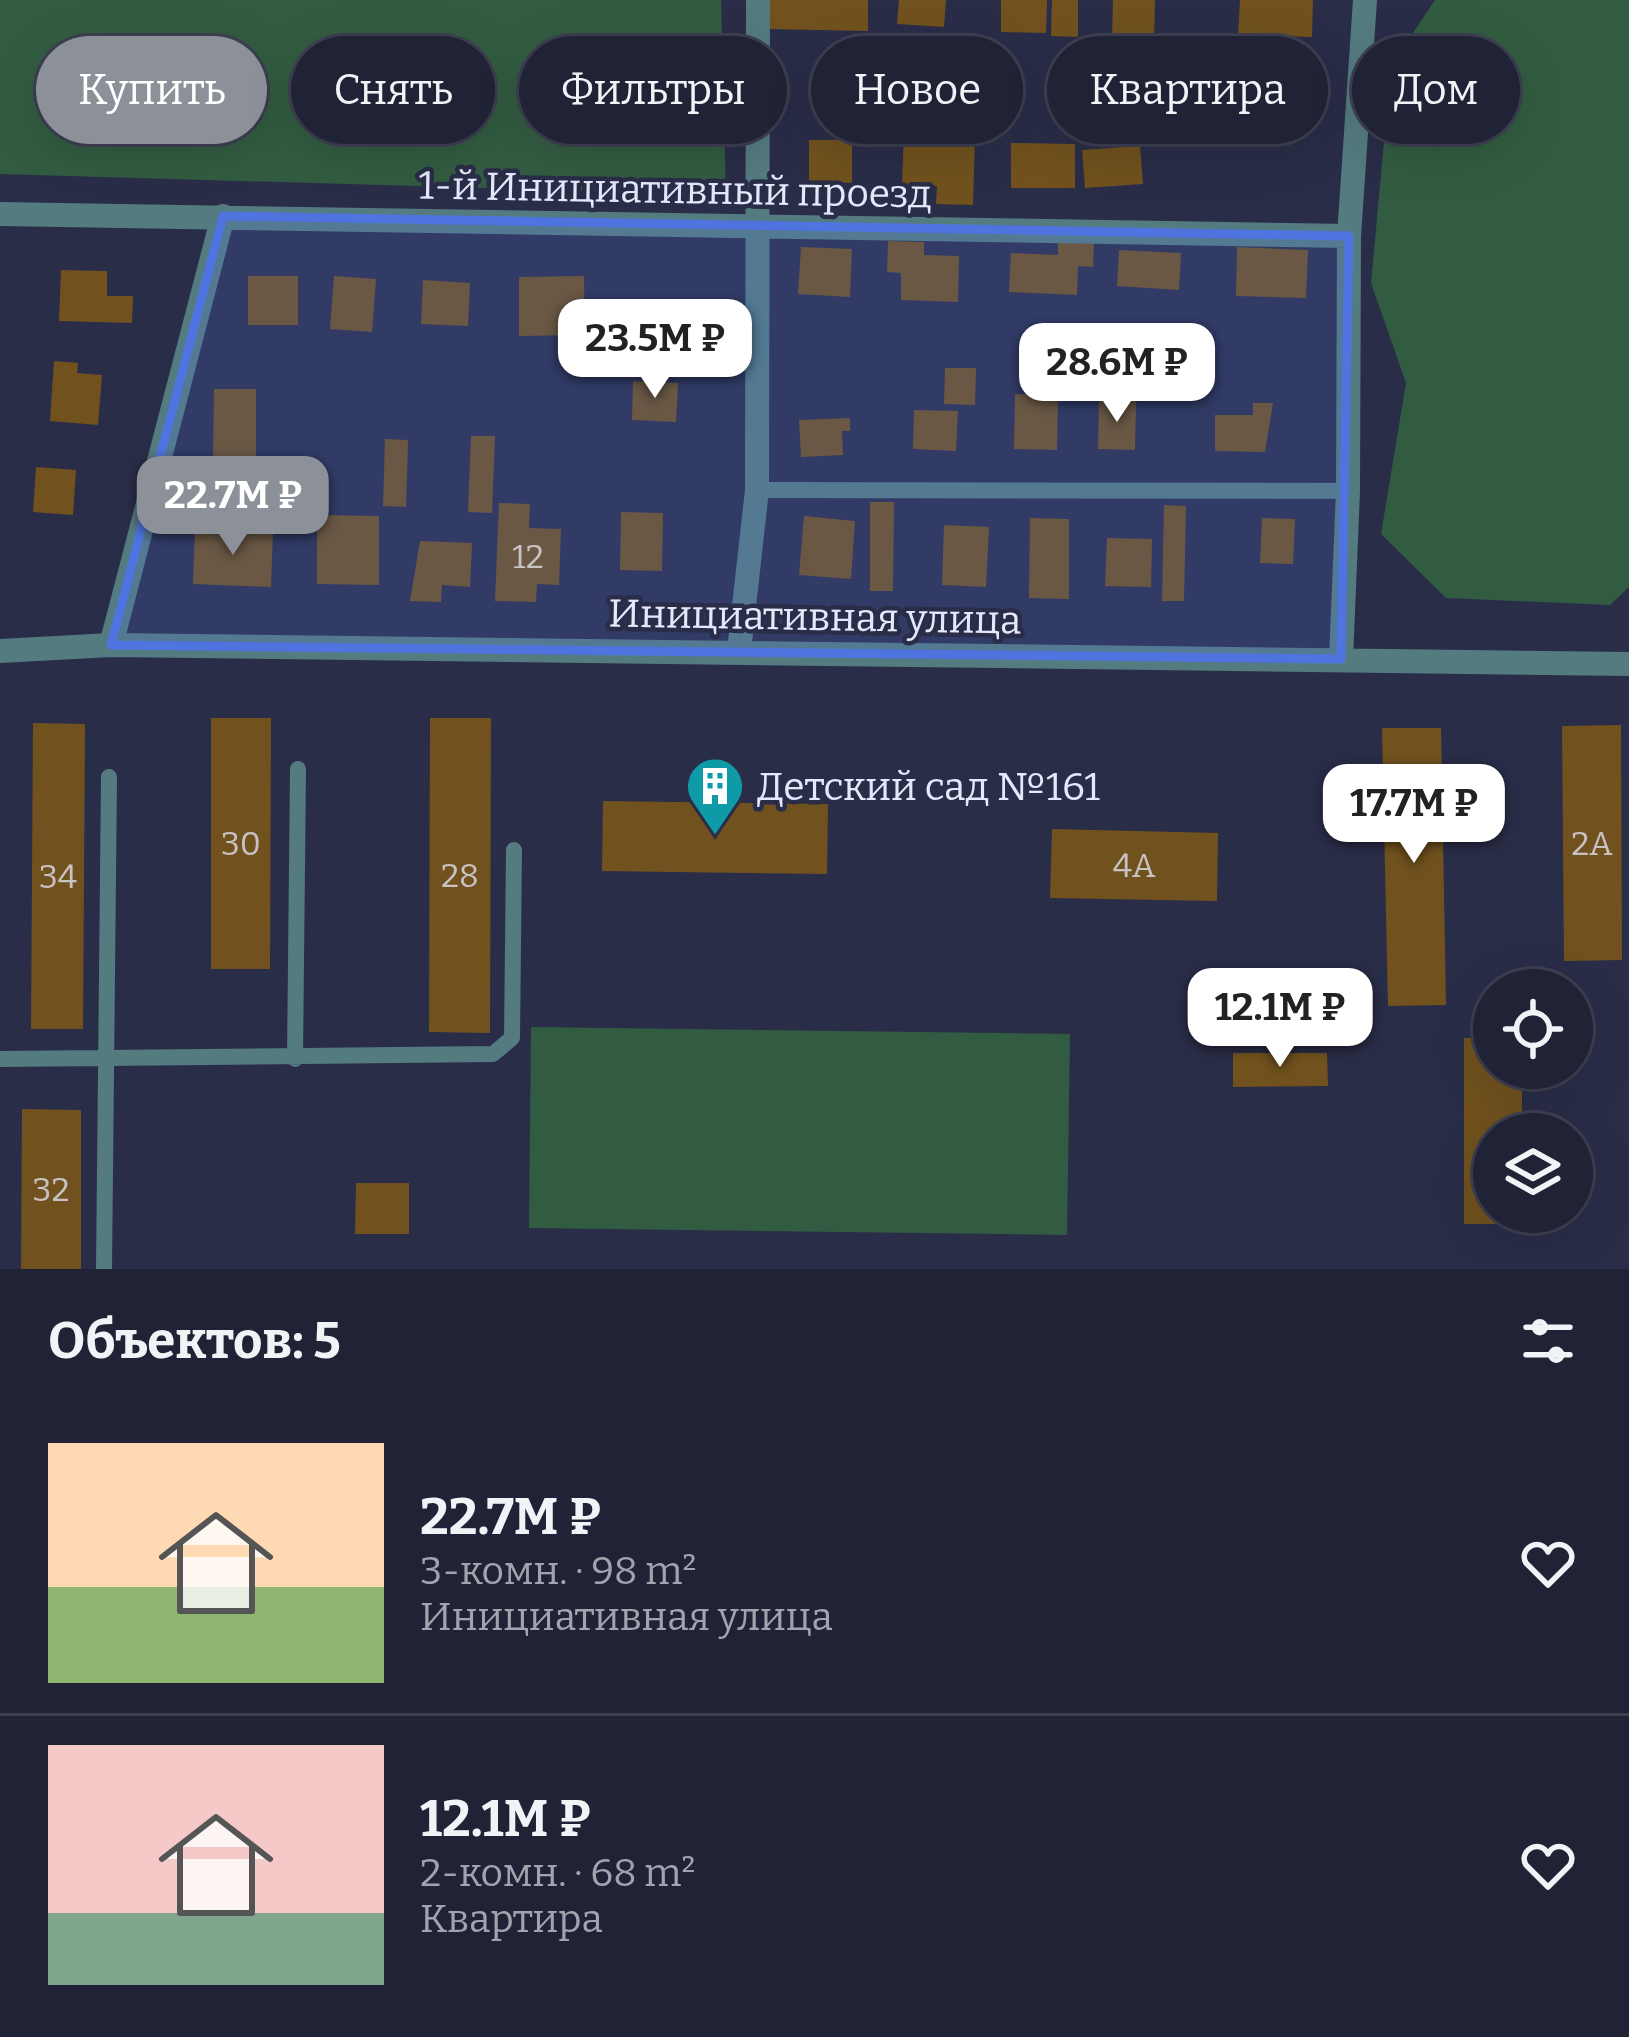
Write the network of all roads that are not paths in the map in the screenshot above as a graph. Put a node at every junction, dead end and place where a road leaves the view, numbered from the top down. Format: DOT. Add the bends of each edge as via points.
graph roads {
  1 [pos="758,0"];
  2 [pos="1365,0"];
  3 [pos="0,214"];
  4 [pos="223,216"];
  5 [pos="758,227"];
  6 [pos="1348,236"];
  7 [pos="757,490"];
  8 [pos="1348,491"];
  9 [pos="112,645"];
  10 [pos="739,651"];
  11 [pos="3,654"];
  12 [pos="1341,659"];
  13 [pos="1629,664"];
  14 [pos="298,770"];
  15 [pos="109,778"];
  16 [pos="514,850"];
  17 [pos="106,1058"];
  18 [pos="0,1059"];
  19 [pos="295,1059"];
  20 [pos="104,1269"];
  1 -- 5 [label="street"];
  2 -- 6 [label="street"];
  3 -- 4 [label="street, 1-й Инициативный проезд"];
  4 -- 5 [label="street, 1-й Инициативный проезд"];
  4 -- 9 [label="street"];
  5 -- 6 [label="street, 1-й Инициативный проезд"];
  5 -- 7 [label="street"];
  6 -- 8 [label="street"];
  7 -- 8 [label="lane"];
  7 -- 10 [label="street"];
  8 -- 12 [label="street"];
  9 -- 10 [label="street, Инициативная улица"];
  9 -- 11 [label="street, Инициативная улица"];
  10 -- 12 [label="street, Инициативная улица"];
  12 -- 13 [label="street, Инициативная улица"];
  14 -- 19 [label="lane"];
  15 -- 17 [label="lane"];
  16 -- 19 [label="lane" via="512,1038 493,1054"];
  17 -- 18 [label="lane"];
  17 -- 19 [label="lane"];
  17 -- 20 [label="lane"];
}
